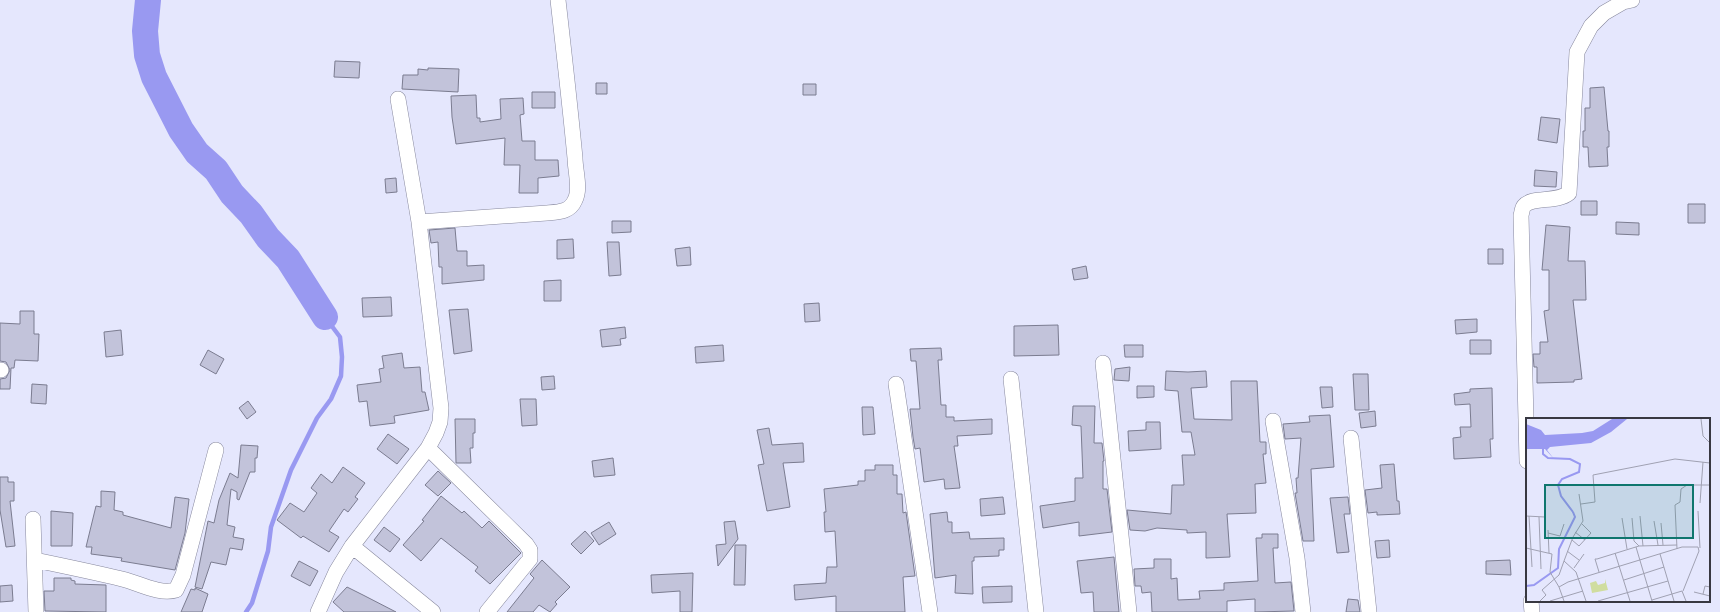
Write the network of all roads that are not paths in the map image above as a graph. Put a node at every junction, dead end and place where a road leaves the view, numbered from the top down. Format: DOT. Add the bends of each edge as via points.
graph roads {
  1 [pos="558,0"];
  2 [pos="1632,0"];
  3 [pos="398,99"];
  4 [pos="419,222"];
  5 [pos="1103,363"];
  6 [pos="1012,379"];
  7 [pos="896,384"];
  8 [pos="1526,420"];
  9 [pos="1273,421"];
  10 [pos="1351,438"];
  11 [pos="428,448"];
  12 [pos="216,450"];
  13 [pos="33,519"];
  14 [pos="352,546"];
  15 [pos="34,560"];
  16 [pos="1531,602"];
  17 [pos="36,612"];
  18 [pos="318,612"];
  19 [pos="433,612"];
  20 [pos="487,612"];
  21 [pos="930,612"];
  22 [pos="1036,612"];
  23 [pos="1129,612"];
  24 [pos="1304,612"];
  25 [pos="1370,612"];
  26 [pos="1532,612"];
  1 -- 4 [label="street" via="577,186 576,198 571,208 562,212"];
  2 -- 8 [label="street" via="1604,13 1591,26 1577,52 1568,193 1558,198 1530,202 1524,206 1521,215"];
  3 -- 4 [label="street"];
  4 -- 11 [label="street" via="441,408 436,433"];
  5 -- 23 [label="street"];
  6 -- 22 [label="street"];
  7 -- 21 [label="street"];
  9 -- 24 [label="street"];
  10 -- 25 [label="street"];
  11 -- 14 [label="street"];
  11 -- 20 [label="street" via="530,550 530,559"];
  12 -- 15 [label="street" via="183,575 176,590 159,590"];
  13 -- 15 [label="street"];
  14 -- 18 [label="street" via="336,572"];
  14 -- 19 [label="street"];
  15 -- 17 [label="street"];
  16 -- 26 [label="street"];
}
